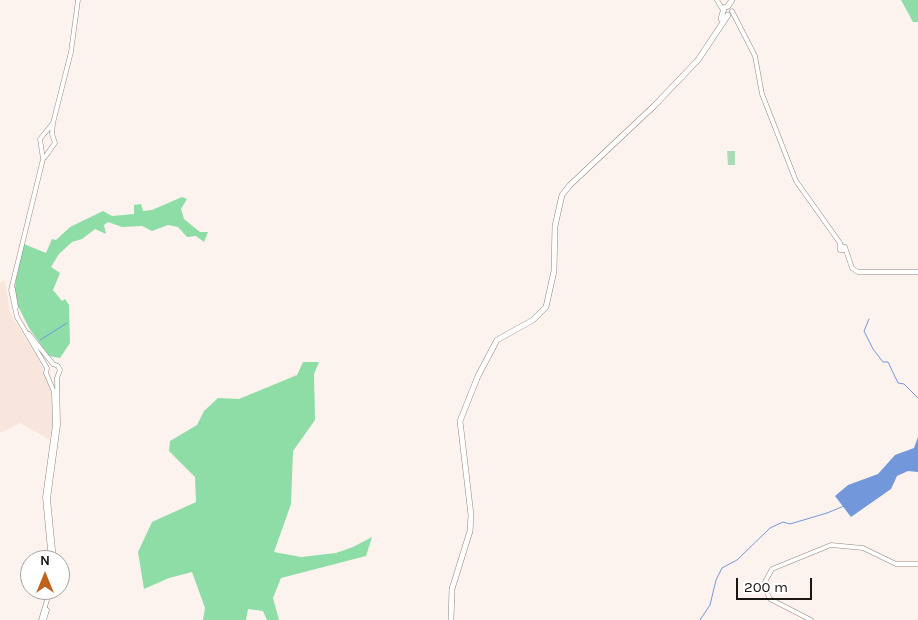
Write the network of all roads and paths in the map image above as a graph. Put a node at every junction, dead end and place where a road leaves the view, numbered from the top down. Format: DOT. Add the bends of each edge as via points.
graph roads {
  1 [pos="78,0"];
  2 [pos="717,0"];
  3 [pos="733,0"];
  4 [pos="727,11"];
  5 [pos="52,123"];
  6 [pos="46,133"];
  7 [pos="52,134"];
  8 [pos="42,146"];
  9 [pos="50,148"];
  10 [pos="44,159"];
  11 [pos="918,272"];
  12 [pos="12,285"];
  13 [pos="492,349"];
  14 [pos="53,364"];
  15 [pos="47,368"];
  16 [pos="50,378"];
  17 [pos="57,378"];
  18 [pos="474,391"];
  19 [pos="469,396"];
  20 [pos="470,532"];
  21 [pos="51,550"];
  22 [pos="51,550"];
  23 [pos="918,564"];
  24 [pos="49,600"];
  25 [pos="42,620"];
  26 [pos="450,620"];
  27 [pos="811,620"];
  1 -- 5 [label="main road" via="71,52"];
  2 -- 4 [label="main road"];
  3 -- 4 [label="main road"];
  4 -- 11 [label="main road" via="736,19 755,56 762,94 796,181 843,248 852,268 858,272"];
  4 -- 13 [label="main road" via="698,60 564,192 543,306 526,323 504,334"];
  5 -- 6 [label="main road"];
  5 -- 7 [label="main road"];
  6 -- 7 [label="main road"];
  6 -- 8 [label="main road" via="41,137"];
  7 -- 9 [label="main road" via="55,144"];
  8 -- 9 [label="main road"];
  8 -- 10 [label="main road"];
  9 -- 10 [label="main road"];
  10 -- 12 [label="main road"];
  12 -- 14 [label="main road" via="16,309 25,329"];
  12 -- 15 [label="main road" via="11,299 17,317"];
  13 -- 18 [label="main road"];
  13 -- 19 [label="main road"];
  14 -- 15 [label="main road"];
  14 -- 17 [label="main road" via="60,370"];
  15 -- 16 [label="main road"];
  16 -- 17 [label="main road"];
  16 -- 22 [label="main road" via="55,411 46,497"];
  17 -- 21 [label="main road" via="58,425 48,499"];
  18 -- 19 [label="main road"];
  18 -- 20 [label="main road" via="461,426 473,515"];
  19 -- 20 [label="main road" via="459,427"];
  20 -- 26 [label="main road" via="452,589"];
  23 -- 27 [label="main road" via="896,564 863,548 831,545 772,569 765,582 770,599"];
  24 -- 25 [label="main road"];
}
